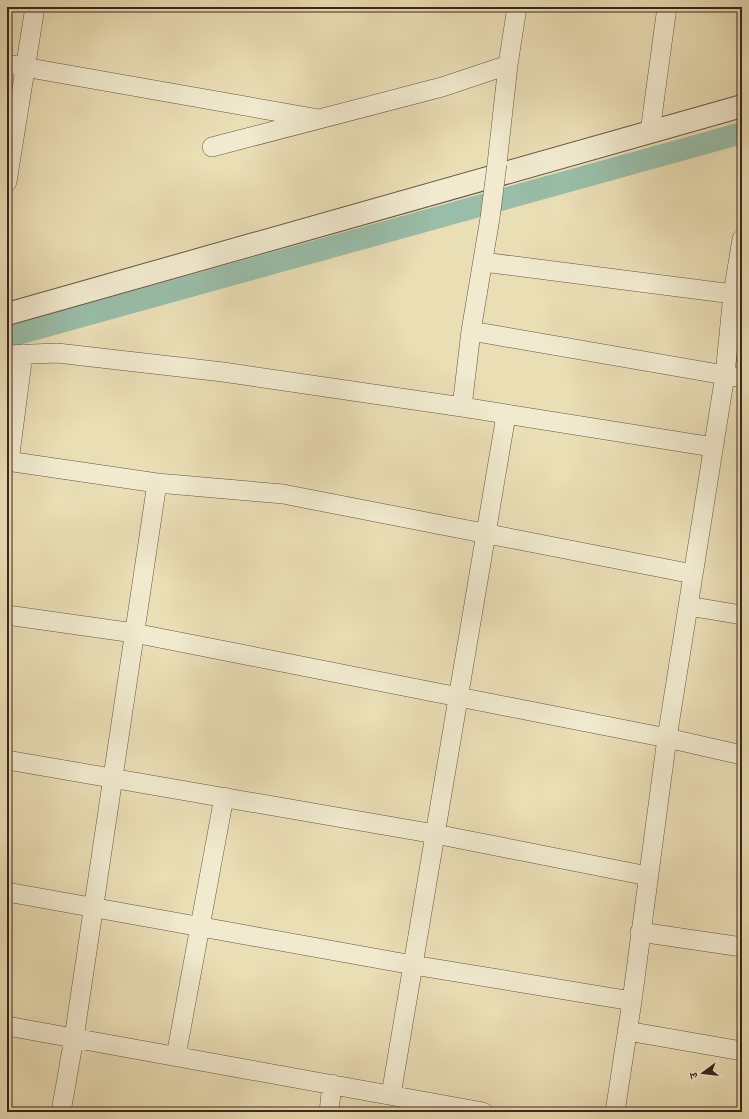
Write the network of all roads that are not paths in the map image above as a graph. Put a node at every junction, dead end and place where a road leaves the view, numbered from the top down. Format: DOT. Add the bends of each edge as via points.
graph roads {
  1 [pos="35,7"];
  2 [pos="517,7"];
  3 [pos="667,7"];
  4 [pos="7,64"];
  5 [pos="508,65"];
  6 [pos="26,68"];
  7 [pos="742,106"];
  8 [pos="319,119"];
  9 [pos="650,132"];
  10 [pos="212,147"];
  11 [pos="7,182"];
  12 [pos="742,239"];
  13 [pos="483,262"];
  14 [pos="733,294"];
  15 [pos="7,314"];
  16 [pos="471,331"];
  17 [pos="15,354"];
  18 [pos="733,377"];
  19 [pos="462,407"];
  20 [pos="506,415"];
  21 [pos="713,447"];
  22 [pos="8,461"];
  23 [pos="157,483"];
  24 [pos="487,534"];
  25 [pos="693,574"];
  26 [pos="688,606"];
  27 [pos="7,615"];
  28 [pos="742,615"];
  29 [pos="134,634"];
  30 [pos="458,698"];
  31 [pos="667,738"];
  32 [pos="742,755"];
  33 [pos="7,760"];
  34 [pos="113,778"];
  35 [pos="224,797"];
  36 [pos="435,834"];
  37 [pos="648,876"];
  38 [pos="7,892"];
  39 [pos="93,907"];
  40 [pos="201,927"];
  41 [pos="640,932"];
  42 [pos="742,947"];
  43 [pos="413,965"];
  44 [pos="632,1001"];
  45 [pos="7,1026"];
  46 [pos="627,1031"];
  47 [pos="74,1038"];
  48 [pos="742,1051"];
  49 [pos="176,1056"];
  50 [pos="332,1084"];
  51 [pos="391,1095"];
  52 [pos="61,1112"];
  53 [pos="329,1112"];
  54 [pos="483,1112"];
  55 [pos="615,1112"];
  1 -- 6 [label="street"];
  2 -- 5 [label="street"];
  3 -- 9 [label="street"];
  4 -- 6 [label="street"];
  5 -- 8 [label="street" via="442,87"];
  5 -- 13 [label="street, bridge"];
  6 -- 8 [label="street"];
  6 -- 11 [label="street"];
  7 -- 9 [label="street"];
  8 -- 10 [label="street"];
  9 -- 15 [label="street"];
  12 -- 14 [label="street"];
  13 -- 14 [label="street"];
  13 -- 16 [label="street"];
  14 -- 18 [label="street"];
  16 -- 18 [label="street"];
  16 -- 19 [label="street"];
  17 -- 19 [label="street" via="57,353 215,372"];
  17 -- 22 [label="street"];
  18 -- 21 [label="street"];
  19 -- 20 [label="street"];
  20 -- 21 [label="street"];
  20 -- 24 [label="street"];
  21 -- 25 [label="street"];
  22 -- 23 [label="street"];
  23 -- 24 [label="street" via="284,494"];
  23 -- 29 [label="street"];
  24 -- 25 [label="street"];
  24 -- 30 [label="street"];
  25 -- 26 [label="street"];
  26 -- 28 [label="street"];
  26 -- 31 [label="street"];
  27 -- 29 [label="street"];
  29 -- 30 [label="street"];
  29 -- 34 [label="street"];
  30 -- 31 [label="street"];
  30 -- 36 [label="street"];
  31 -- 32 [label="street"];
  31 -- 37 [label="street"];
  33 -- 34 [label="street"];
  34 -- 35 [label="street"];
  34 -- 39 [label="street"];
  35 -- 36 [label="street"];
  35 -- 40 [label="street"];
  36 -- 37 [label="street"];
  36 -- 43 [label="street"];
  37 -- 41 [label="street"];
  38 -- 39 [label="street"];
  39 -- 40 [label="street"];
  39 -- 47 [label="street"];
  40 -- 43 [label="street"];
  40 -- 49 [label="street"];
  41 -- 42 [label="street"];
  41 -- 44 [label="street"];
  43 -- 44 [label="street"];
  43 -- 51 [label="street"];
  44 -- 46 [label="street"];
  45 -- 47 [label="street"];
  46 -- 48 [label="street"];
  46 -- 55 [label="street"];
  47 -- 49 [label="street"];
  47 -- 52 [label="street"];
  49 -- 50 [label="street"];
  50 -- 51 [label="street"];
  50 -- 53 [label="street"];
  51 -- 54 [label="street"];
}
